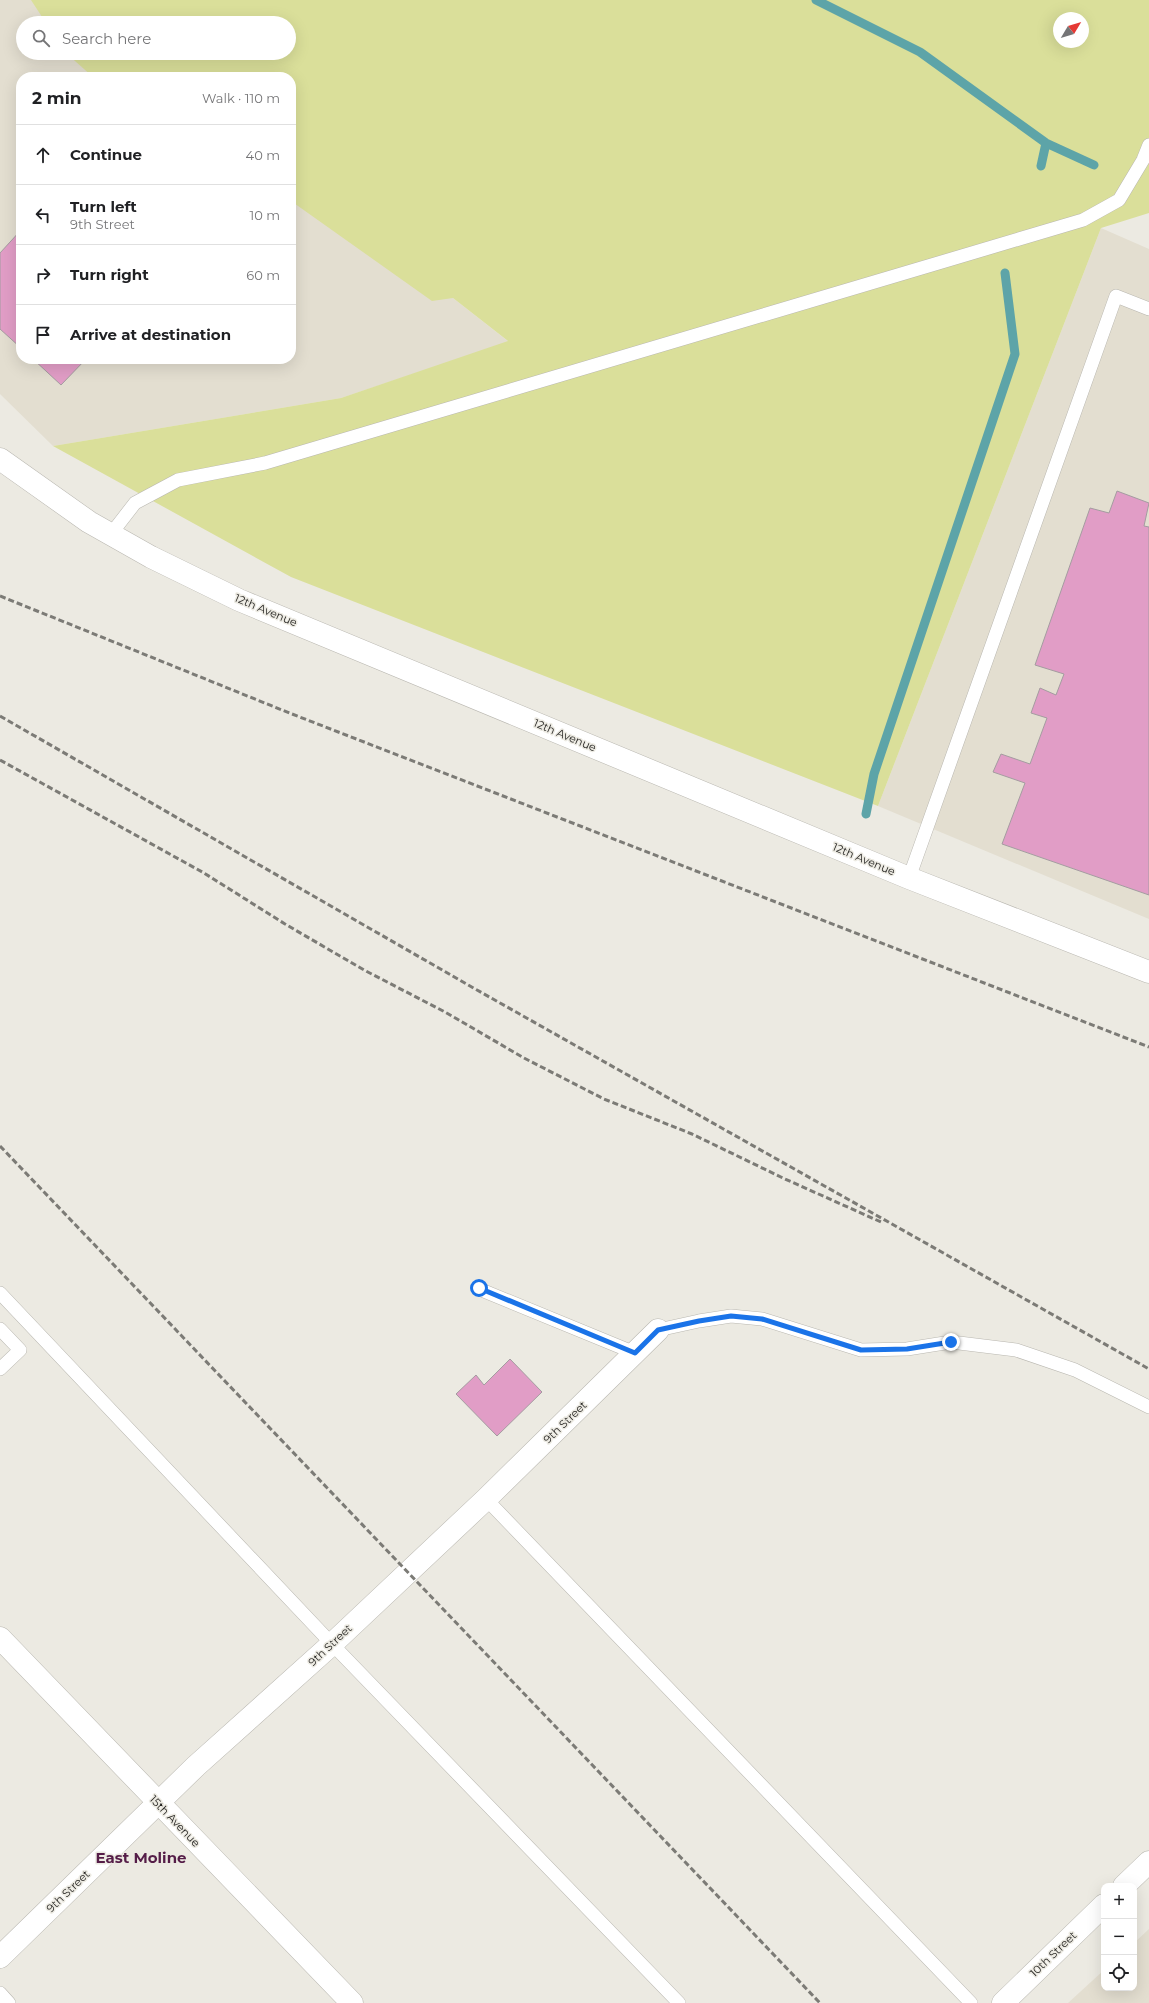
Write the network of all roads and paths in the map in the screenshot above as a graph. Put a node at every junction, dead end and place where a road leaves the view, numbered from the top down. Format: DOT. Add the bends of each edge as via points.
graph roads {
  1 [pos="1149,145"];
  2 [pos="1149,309"];
  3 [pos="0,459"];
  4 [pos="111,534"];
  5 [pos="908,878"];
  6 [pos="1149,972"];
  7 [pos="479,1288"];
  8 [pos="0,1294"];
  9 [pos="0,1329"];
  10 [pos="658,1330"];
  11 [pos="635,1353"];
  12 [pos="0,1369"];
  13 [pos="1149,1407"];
  14 [pos="486,1499"];
  15 [pos="0,1638"];
  16 [pos="332,1644"];
  17 [pos="158,1803"];
  18 [pos="1149,1862"];
  19 [pos="1127,1883"];
  20 [pos="1101,1908"];
  21 [pos="0,1957"];
  22 [pos="0,1993"];
  23 [pos="9,2003"];
  24 [pos="352,2003"];
  25 [pos="679,2003"];
  26 [pos="971,2003"];
  27 [pos="1002,2003"];
  1 -- 4 [label="lane" via="1119,200 1083,220 265,463 178,480 135,503"];
  2 -- 5 [label="lane" via="1116,296"];
  3 -- 4 [label="street, 12th Avenue" via="89,522"];
  4 -- 5 [label="street, 12th Avenue" via="151,557 239,600"];
  5 -- 6 [label="street, 12th Avenue"];
  7 -- 11 [label="lane"];
  8 -- 16 [label="lane"];
  9 -- 12 [label="lane" via="20,1350"];
  10 -- 11 [label="street, 9th Street"];
  10 -- 13 [label="lane" via="731,1316 762,1319 861,1350 907,1349 951,1342 1016,1350 1075,1370"];
  11 -- 14 [label="street, 9th Street"];
  14 -- 16 [label="street, 9th Street"];
  14 -- 26 [label="lane"];
  15 -- 17 [label="street, 15th Avenue"];
  16 -- 17 [label="street, 9th Street"];
  16 -- 25 [label="lane"];
  17 -- 21 [label="street, 9th Street"];
  17 -- 24 [label="street, 15th Avenue"];
  18 -- 19 [label="street"];
  20 -- 27 [label="street, 10th Street"];
  22 -- 23 [label="lane"];
}
